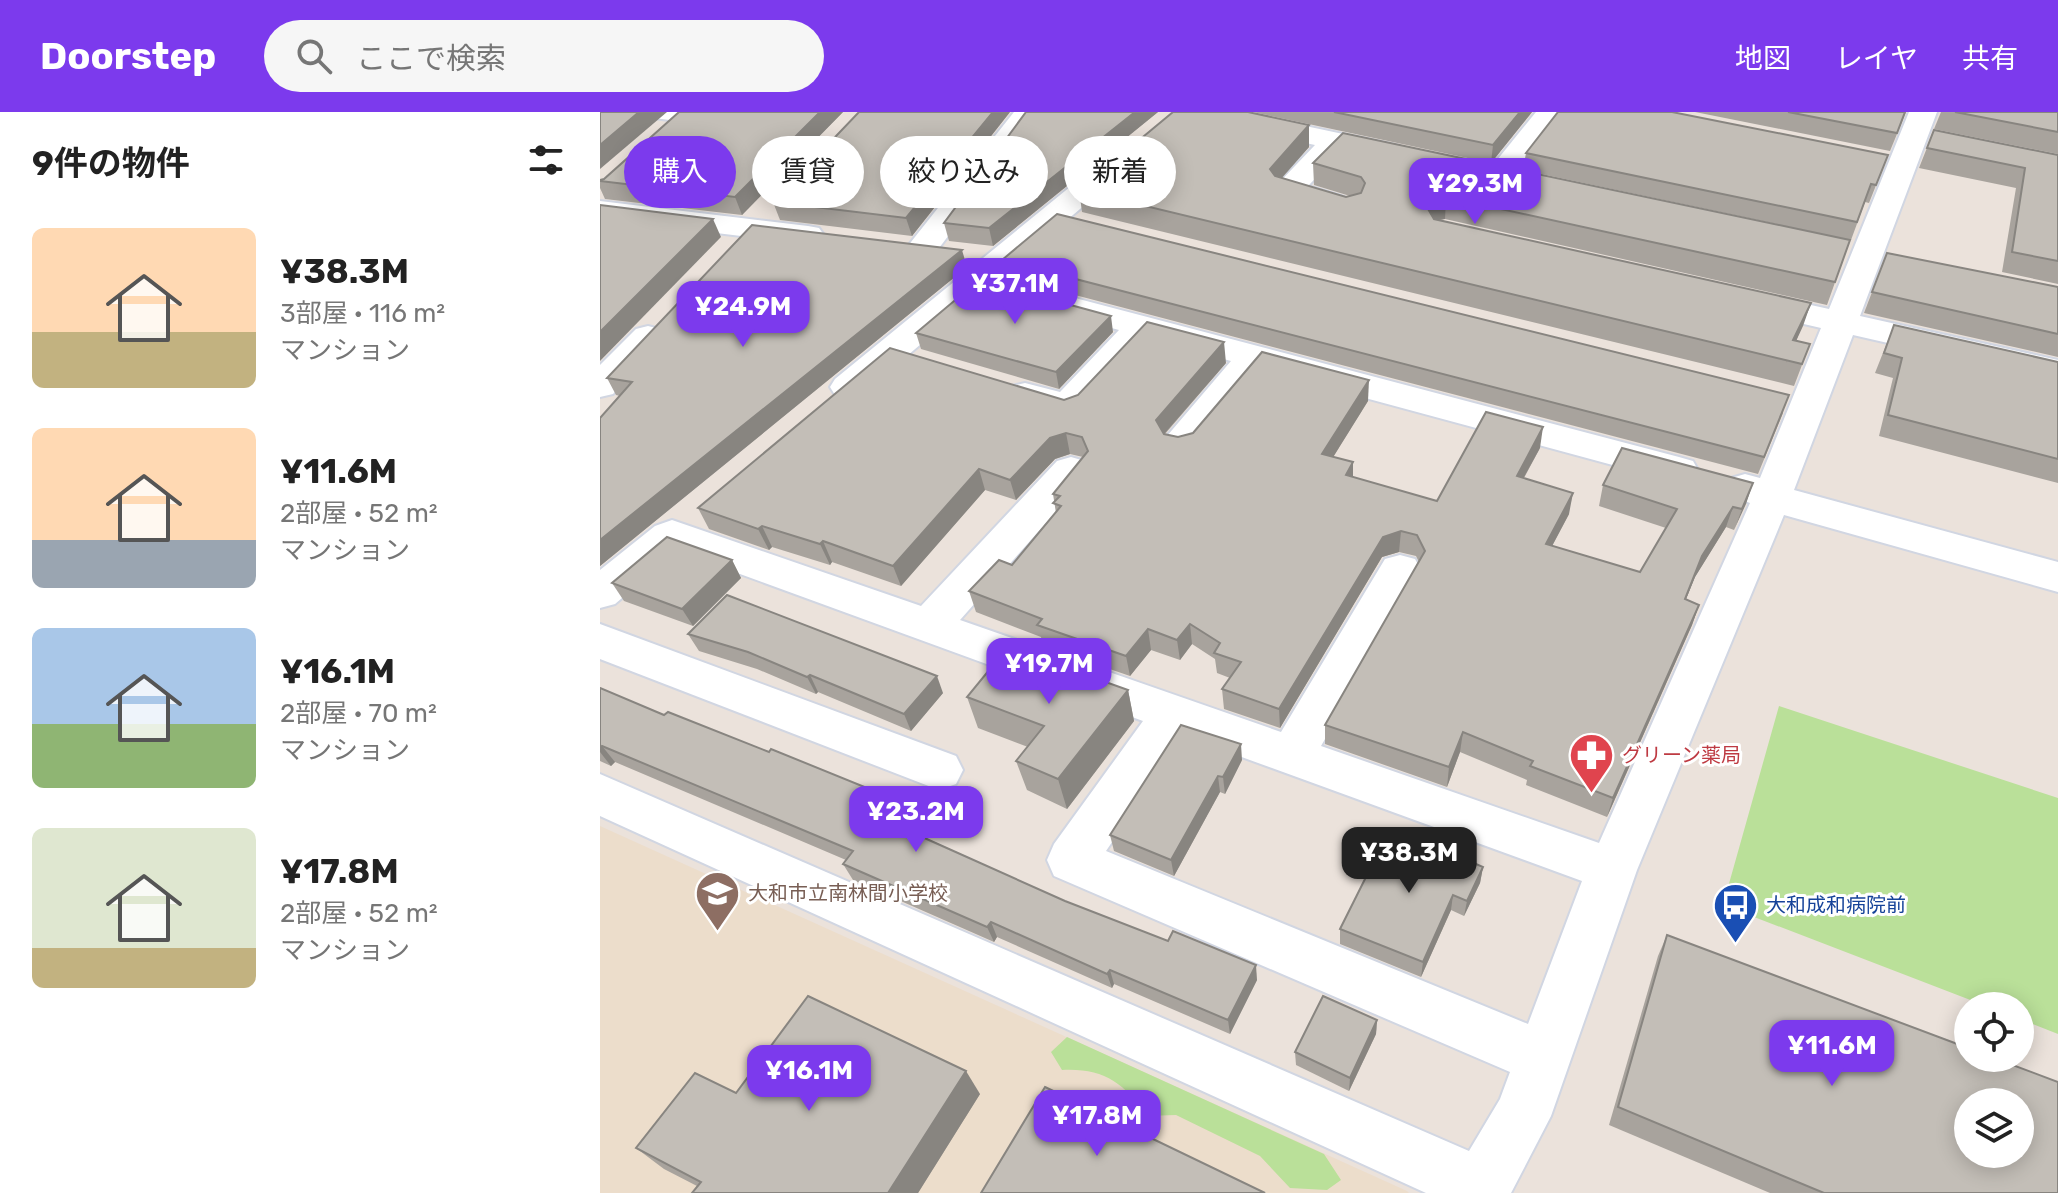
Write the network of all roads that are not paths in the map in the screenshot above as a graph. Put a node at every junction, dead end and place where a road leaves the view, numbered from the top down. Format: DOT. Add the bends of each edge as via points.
graph roads {
  1 [pos="1028,112"];
  2 [pos="1551,112"];
  3 [pos="679,113"];
  4 [pos="1172,122"];
  5 [pos="658,136"];
  6 [pos="1336,141"];
  7 [pos="1943,142"];
  8 [pos="1902,143"];
  9 [pos="1425,160"];
  10 [pos="1469,170"];
  11 [pos="1499,176"];
  12 [pos="1536,184"];
  13 [pos="1347,207"];
  14 [pos="770,208"];
  15 [pos="600,210"];
  16 [pos="751,228"];
  17 [pos="845,240"];
  18 [pos="891,245"];
  19 [pos="922,249"];
  20 [pos="721,260"];
  21 [pos="987,270"];
  22 [pos="1720,295"];
  23 [pos="666,317"];
  24 [pos="1842,323"];
  25 [pos="1142,326"];
  26 [pos="889,353"];
  27 [pos="1254,357"];
  28 [pos="933,366"];
  29 [pos="2058,371"];
  30 [pos="993,384"];
  31 [pos="600,386"];
  32 [pos="829,403"];
  33 [pos="1180,443"];
  34 [pos="1071,470"];
  35 [pos="1773,495"];
  36 [pos="1400,570"];
  37 [pos="2058,577"];
  38 [pos="600,593"];
  39 [pos="929,626"];
  40 [pos="600,641"];
  41 [pos="1175,713"];
  42 [pos="1292,755"];
  43 [pos="939,770"];
  44 [pos="600,794"];
  45 [pos="1612,870"];
  46 [pos="1542,1058"];
  47 [pos="1480,1190"];
  1 -- 19 [label="street"];
  2 -- 11 [label="street"];
  3 -- 5 [label="street"];
  4 -- 6 [label="street"];
  4 -- 21 [label="street" via="1067,221"];
  6 -- 9 [label="street"];
  6 -- 13 [label="street" via="1288,189"];
  7 -- 8 [label="street"];
  8 -- 24 [label="street"];
  10 -- 11 [label="street"];
  11 -- 12 [label="street"];
  14 -- 16 [label="street"];
  15 -- 16 [label="street"];
  16 -- 17 [label="street"];
  16 -- 20 [label="street"];
  18 -- 19 [label="street"];
  19 -- 21 [label="street"];
  21 -- 25 [label="street"];
  21 -- 26 [label="street"];
  22 -- 24 [label="street"];
  23 -- 31 [label="street"];
  24 -- 29 [label="street"];
  24 -- 35 [label="street" via="1794,402"];
  25 -- 27 [label="street"];
  25 -- 30 [label="street" via="1067,406"];
  26 -- 28 [label="street"];
  26 -- 32 [label="street"];
  27 -- 33 [label="street"];
  27 -- 35 [label="street"];
  34 -- 39 [label="street"];
  35 -- 37 [label="street"];
  35 -- 45 [label="street"];
  36 -- 42 [label="street"];
  38 -- 39 [label="street" via="684,524"];
  39 -- 41 [label="street"];
  40 -- 43 [label="street"];
  41 -- 42 [label="street"];
  41 -- 46 [label="street" via="1072,860"];
  42 -- 45 [label="street"];
  44 -- 47 [label="street"];
  45 -- 46 [label="street"];
  46 -- 47 [label="street" via="1522,1116"];
}
